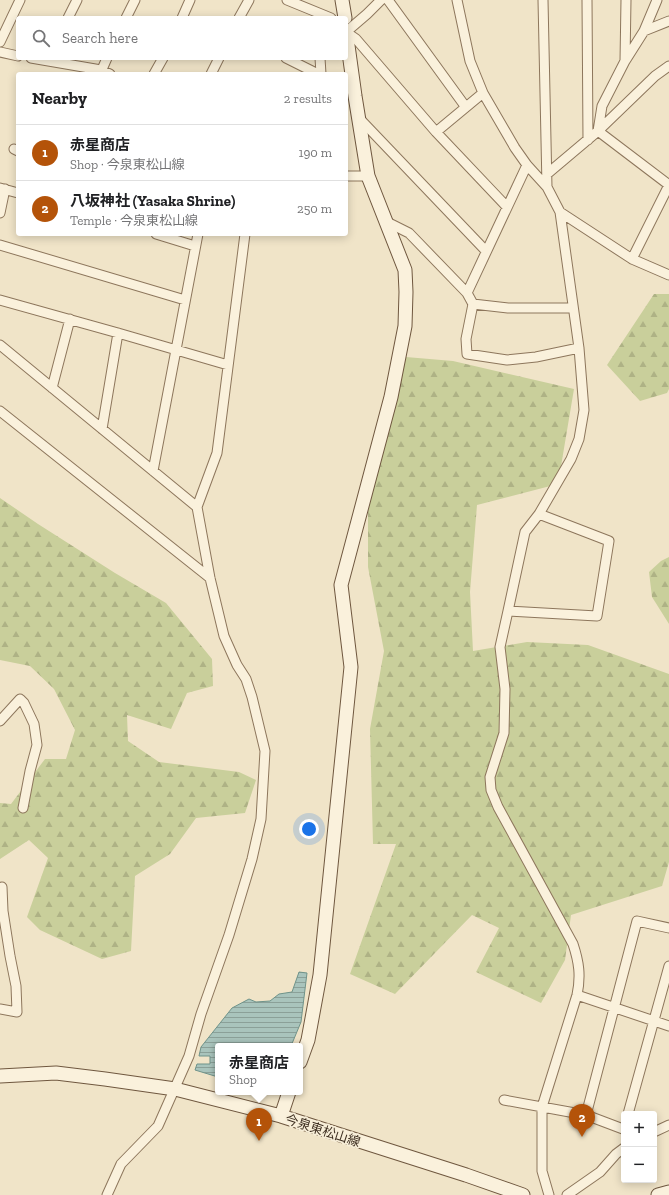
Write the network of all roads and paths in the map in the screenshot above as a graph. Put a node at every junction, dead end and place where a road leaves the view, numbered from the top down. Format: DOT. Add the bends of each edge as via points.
graph roads {
  1 [pos="20,0"];
  2 [pos="77,0"];
  3 [pos="135,0"];
  4 [pos="190,0"];
  5 [pos="249,0"];
  6 [pos="287,0"];
  7 [pos="342,0"];
  8 [pos="381,0"];
  9 [pos="388,0"];
  10 [pos="458,0"];
  11 [pos="543,0"];
  12 [pos="587,0"];
  13 [pos="626,0"];
  14 [pos="657,0"];
  15 [pos="317,15"];
  16 [pos="69,16"];
  17 [pos="127,16"];
  18 [pos="183,16"];
  19 [pos="240,16"];
  20 [pos="345,16"];
  21 [pos="669,21"];
  22 [pos="348,29"];
  23 [pos="644,31"];
  24 [pos="348,33"];
  25 [pos="0,42"];
  26 [pos="348,45"];
  27 [pos="0,52"];
  28 [pos="16,56"];
  29 [pos="48,60"];
  30 [pos="106,60"];
  31 [pos="162,60"];
  32 [pos="218,60"];
  33 [pos="290,60"];
  34 [pos="320,60"];
  35 [pos="625,60"];
  36 [pos="669,66"];
  37 [pos="101,72"];
  38 [pos="155,72"];
  39 [pos="212,72"];
  40 [pos="315,72"];
  41 [pos="319,72"];
  42 [pos="483,92"];
  43 [pos="465,106"];
  44 [pos="359,118"];
  45 [pos="598,131"];
  46 [pos="436,132"];
  47 [pos="588,140"];
  48 [pos="527,165"];
  49 [pos="547,174"];
  50 [pos="348,176"];
  51 [pos="368,176"];
  52 [pos="669,185"];
  53 [pos="547,187"];
  54 [pos="2,189"];
  55 [pos="16,192"];
  56 [pos="507,207"];
  57 [pos="560,212"];
  58 [pos="0,213"];
  59 [pos="385,221"];
  60 [pos="162,236"];
  61 [pos="198,236"];
  62 [pos="245,236"];
  63 [pos="0,245"];
  64 [pos="195,246"];
  65 [pos="486,251"];
  66 [pos="632,259"];
  67 [pos="669,275"];
  68 [pos="467,292"];
  69 [pos="0,300"];
  70 [pos="185,300"];
  71 [pos="474,304"];
  72 [pos="573,308"];
  73 [pos="70,319"];
  74 [pos="118,333"];
  75 [pos="0,345"];
  76 [pos="578,348"];
  77 [pos="175,350"];
  78 [pos="228,365"];
  79 [pos="52,388"];
  80 [pos="0,411"];
  81 [pos="102,429"];
  82 [pos="153,471"];
  83 [pos="197,507"];
  84 [pos="539,514"];
  85 [pos="210,578"];
  86 [pos="508,611"];
  87 [pos="0,721"];
  88 [pos="23,808"];
  89 [pos="2,887"];
  90 [pos="669,928"];
  91 [pos="669,966"];
  92 [pos="577,995"];
  93 [pos="614,1008"];
  94 [pos="0,1009"];
  95 [pos="653,1022"];
  96 [pos="669,1026"];
  97 [pos="303,1054"];
  98 [pos="0,1076"];
  99 [pos="175,1089"];
  100 [pos="288,1095"];
  101 [pos="504,1100"];
  102 [pos="542,1107"];
  103 [pos="629,1111"];
  104 [pos="586,1115"];
  105 [pos="281,1116"];
  106 [pos="669,1125"];
  107 [pos="621,1128"];
  108 [pos="657,1131"];
  109 [pos="621,1150"];
  110 [pos="669,1192"];
  111 [pos="107,1195"];
  112 [pos="523,1195"];
  113 [pos="549,1195"];
  114 [pos="567,1195"];
  115 [pos="658,1195"];
  1 -- 25 [label="street"];
  2 -- 16 [label="street"];
  3 -- 17 [label="street"];
  4 -- 18 [label="street"];
  5 -- 19 [label="street"];
  6 -- 15 [label="street"];
  7 -- 20 [label="street"];
  8 -- 22 [label="street"];
  9 -- 43 [label="street"];
  10 -- 42 [label="street" via="470,61"];
  11 -- 49 [label="street"];
  12 -- 47 [label="street"];
  13 -- 35 [label="street"];
  14 -- 23 [label="street"];
  21 -- 23 [label="street"];
  23 -- 35 [label="street"];
  24 -- 46 [label="street"];
  26 -- 44 [label="street"];
  27 -- 28 [label="street"];
  29 -- 37 [label="street"];
  30 -- 37 [label="street"];
  31 -- 38 [label="street"];
  32 -- 39 [label="street"];
  33 -- 40 [label="street"];
  34 -- 41 [label="street"];
  35 -- 45 [label="street" via="602,106"];
  36 -- 45 [label="street" via="655,76"];
  42 -- 43 [label="street"];
  42 -- 48 [label="street"];
  43 -- 46 [label="street"];
  44 -- 51 [label="street"];
  44 -- 65 [label="street"];
  45 -- 47 [label="street"];
  45 -- 52 [label="street"];
  46 -- 56 [label="street"];
  47 -- 49 [label="street"];
  48 -- 53 [label="street"];
  48 -- 56 [label="street"];
  49 -- 53 [label="street"];
  50 -- 51 [label="street"];
  51 -- 59 [label="street"];
  52 -- 66 [label="street"];
  53 -- 57 [label="street"];
  54 -- 55 [label="street"];
  54 -- 58 [label="street"];
  56 -- 65 [label="street"];
  57 -- 66 [label="street"];
  57 -- 72 [label="street"];
  59 -- 68 [label="street" via="408,233"];
  59 -- 97 [label="street" via="405,270 405,326 391,397 341,585 351,667 320,975"];
  60 -- 64 [label="street"];
  61 -- 64 [label="street"];
  62 -- 78 [label="street"];
  63 -- 70 [label="street"];
  64 -- 70 [label="street"];
  65 -- 68 [label="street"];
  66 -- 67 [label="street"];
  68 -- 71 [label="street"];
  69 -- 73 [label="street"];
  70 -- 77 [label="street"];
  71 -- 72 [label="street" via="508,308"];
  71 -- 76 [label="street" via="466,339 467,354 507,360"];
  72 -- 76 [label="street"];
  73 -- 74 [label="street"];
  73 -- 79 [label="street"];
  74 -- 77 [label="street"];
  74 -- 81 [label="street"];
  75 -- 79 [label="street"];
  76 -- 84 [label="street" via="584,410 579,439 571,459"];
  77 -- 78 [label="street"];
  77 -- 82 [label="street"];
  78 -- 83 [label="street" via="216,453"];
  79 -- 81 [label="street"];
  80 -- 85 [label="street"];
  81 -- 82 [label="street"];
  82 -- 83 [label="street"];
  83 -- 85 [label="street"];
  84 -- 86 [label="street" via="525,532"];
  84 -- 86 [label="street" via="609,541 597,616"];
  85 -- 99 [label="street" via="224,636 246,679 265,751 261,818 252,859 229,935 189,1056"];
  86 -- 92 [label="street" via="500,647 505,689 504,733 490,777 491,790 574,944 580,982"];
  87 -- 88 [label="street" via="20,699 34,724 37,745"];
  89 -- 94 [label="street" via="3,911 16,986 17,1012"];
  90 -- 93 [label="street" via="637,921"];
  91 -- 95 [label="street"];
  92 -- 93 [label="street"];
  92 -- 102 [label="street"];
  93 -- 95 [label="street"];
  93 -- 104 [label="street"];
  95 -- 96 [label="street"];
  95 -- 103 [label="street"];
  98 -- 99 [label="street, 今泉東松山線" via="56,1073"];
  99 -- 105 [label="street, 今泉東松山線"];
  99 -- 111 [label="street" via="158,1126 121,1164"];
  100 -- 105 [label="street"];
  101 -- 102 [label="street"];
  102 -- 104 [label="street"];
  102 -- 113 [label="street" via="542,1171"];
  104 -- 107 [label="street"];
  105 -- 112 [label="street, 今泉東松山線"];
  106 -- 108 [label="street"];
  109 -- 114 [label="street" via="600,1172"];
  110 -- 115 [label="street"];
}
